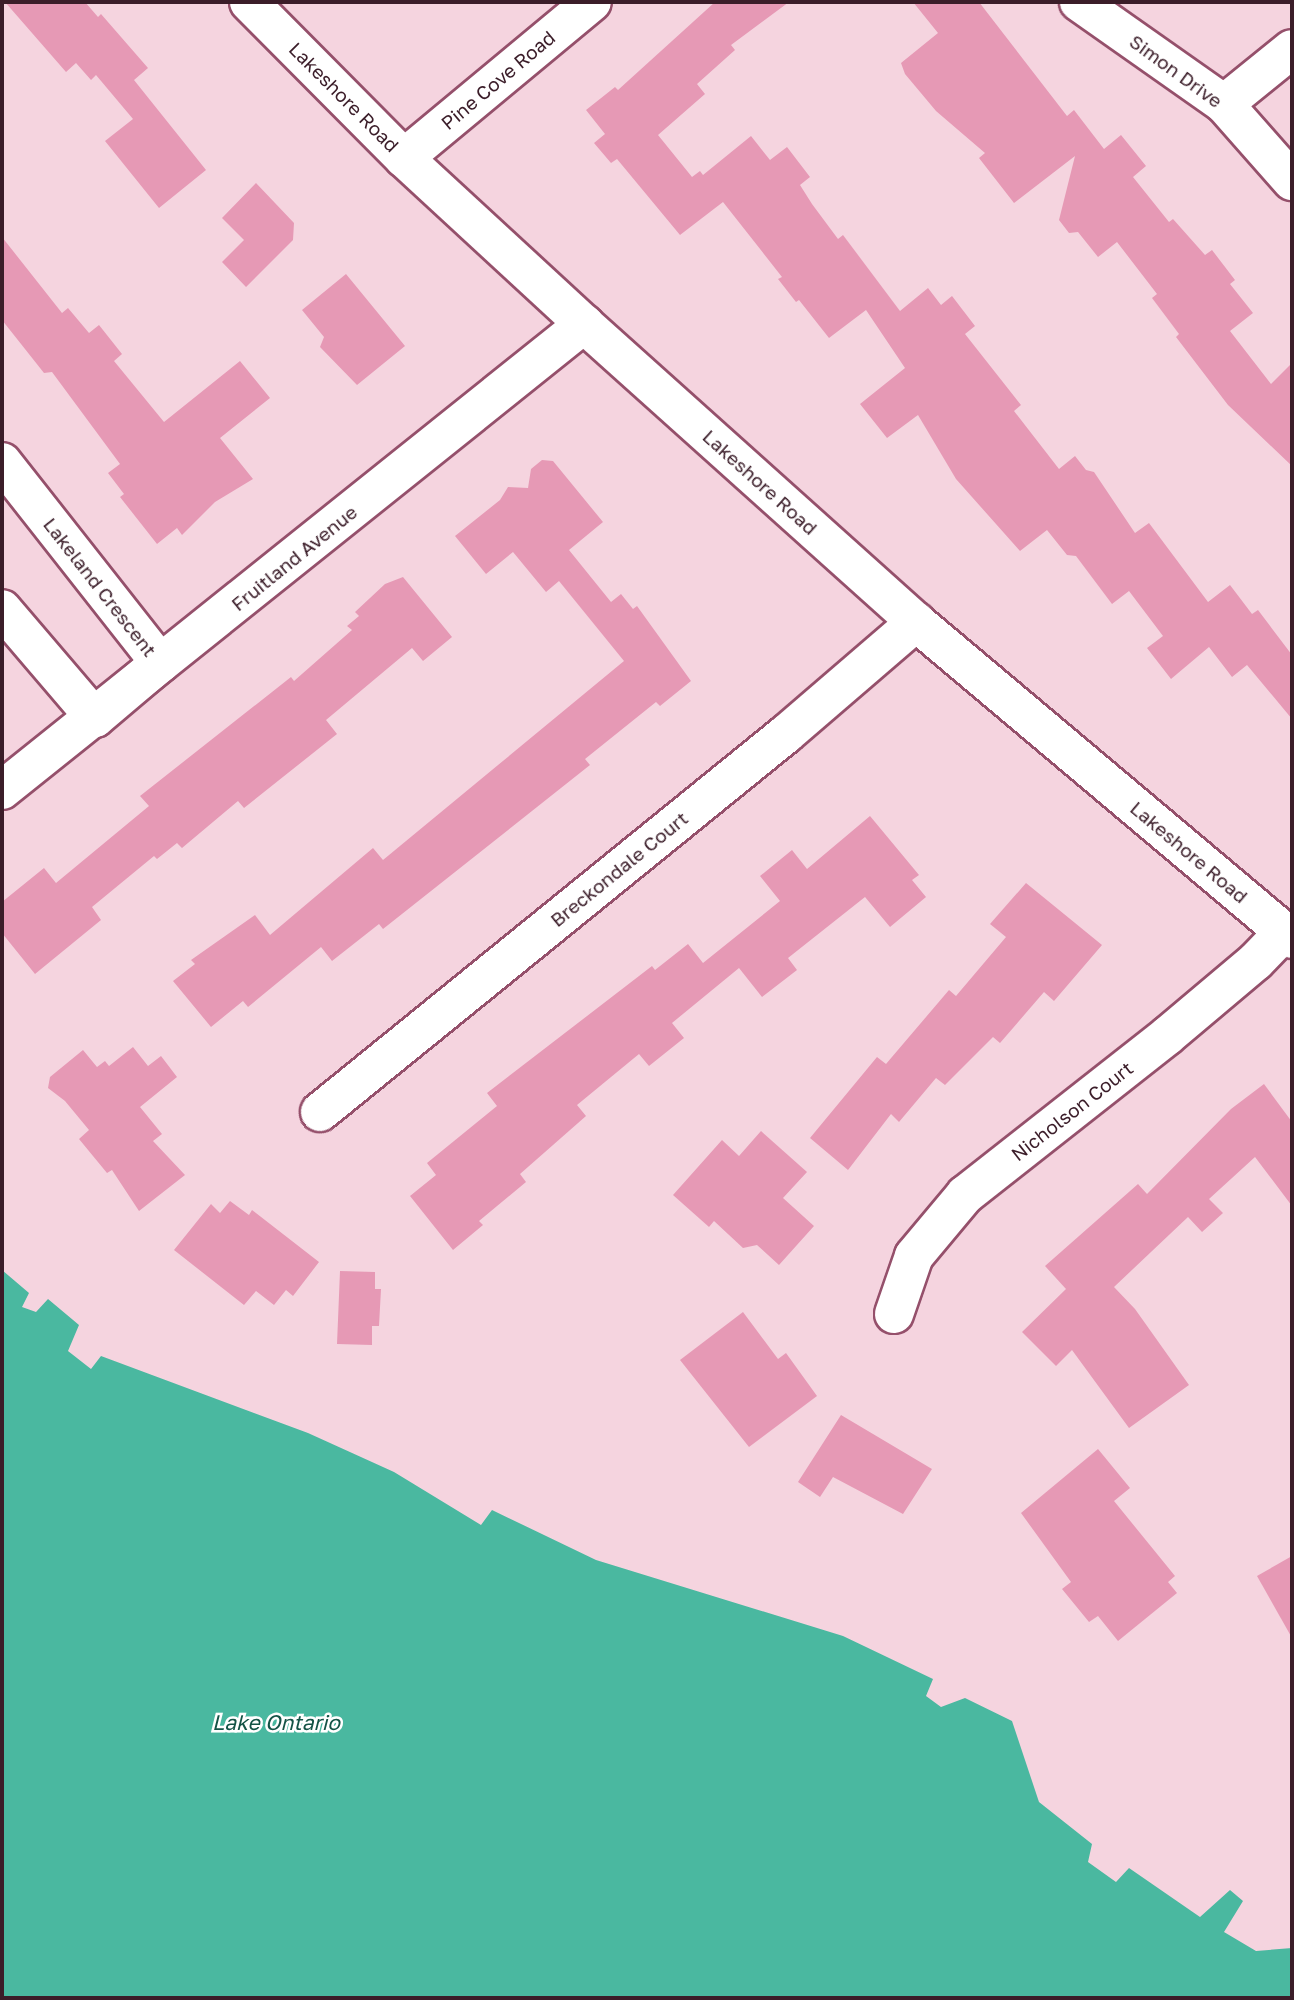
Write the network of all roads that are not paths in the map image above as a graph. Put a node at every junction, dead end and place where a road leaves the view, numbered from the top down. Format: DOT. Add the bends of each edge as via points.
graph roads {
  1 [pos="249,2"];
  2 [pos="592,2"];
  3 [pos="1079,2"];
  4 [pos="1292,50"];
  5 [pos="1224,104"];
  6 [pos="404,158"];
  7 [pos="1292,181"];
  8 [pos="584,324"];
  9 [pos="2,462"];
  10 [pos="2,609"];
  11 [pos="916,622"];
  12 [pos="95,718"];
  13 [pos="2,790"];
  14 [pos="1288,936"];
  15 [pos="320,1112"];
  16 [pos="894,1314"];
  1 -- 6 [label="street, Lakeshore Road"];
  2 -- 6 [label="street, Pine Cove Road"];
  3 -- 5 [label="street, Simon Drive"];
  4 -- 5 [label="street"];
  5 -- 7 [label="street, Simon Drive"];
  6 -- 8 [label="street, Lakeshore Road"];
  8 -- 11 [label="street, Lakeshore Road"];
  8 -- 12 [label="street, Fruitland Avenue"];
  9 -- 12 [label="street, Lakeland Crescent" via="160,663"];
  10 -- 12 [label="street"];
  11 -- 14 [label="street, Lakeshore Road"];
  11 -- 15 [label="street, Breckondale Court" via="786,734"];
  12 -- 13 [label="street, Fruitland Avenue"];
  14 -- 16 [label="street, Nicholson Court" via="965,1195 914,1256"];
}
